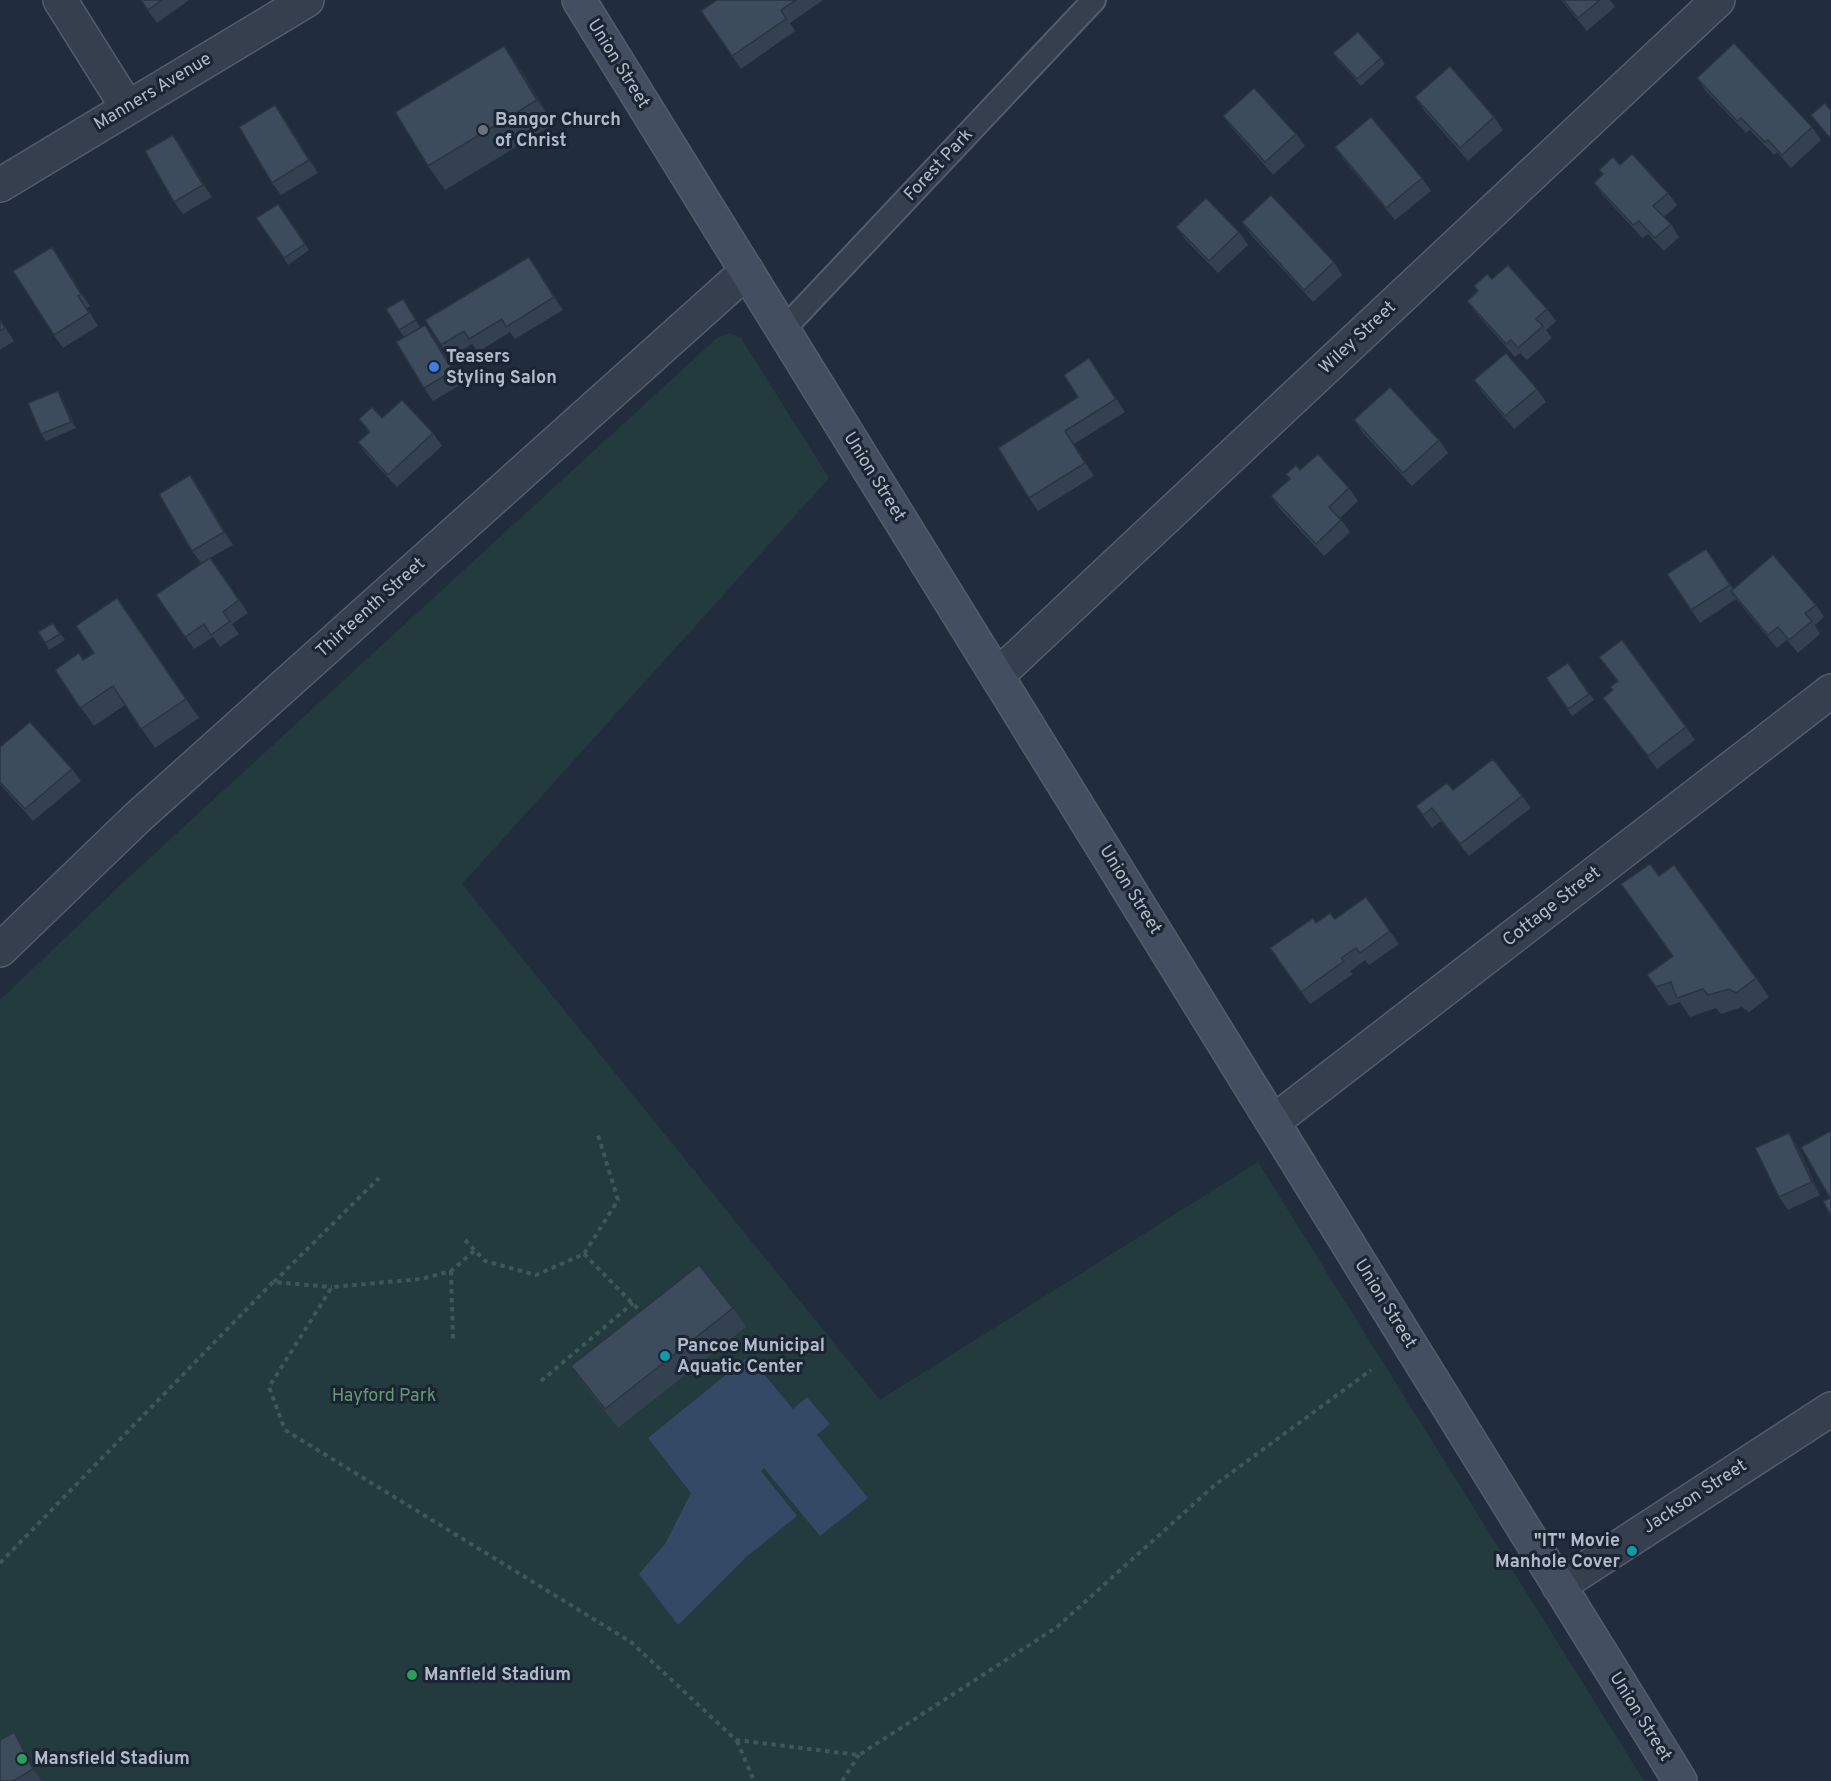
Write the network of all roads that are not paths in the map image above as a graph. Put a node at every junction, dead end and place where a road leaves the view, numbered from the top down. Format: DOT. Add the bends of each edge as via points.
graph roads {
  1 [pos="60,0"];
  2 [pos="307,0"];
  3 [pos="579,0"];
  4 [pos="1094,0"];
  5 [pos="1718,0"];
  6 [pos="127,107"];
  7 [pos="0,185"];
  8 [pos="747,272"];
  9 [pos="783,330"];
  10 [pos="997,676"];
  11 [pos="1831,691"];
  12 [pos="0,950"];
  13 [pos="1273,1122"];
  14 [pos="1831,1409"];
  15 [pos="1559,1586"];
  16 [pos="1680,1781"];
  1 -- 6 [label="street"];
  2 -- 6 [label="street, Manners Avenue"];
  3 -- 8 [label="main road, Union Street"];
  4 -- 9 [label="lane, Forest Park"];
  5 -- 10 [label="street, Wiley Street"];
  6 -- 7 [label="street, Manners Avenue"];
  8 -- 9 [label="main road, Union Street"];
  8 -- 12 [label="street, Thirteenth Street" via="138,817"];
  9 -- 10 [label="main road, Union Street"];
  10 -- 13 [label="main road, Union Street"];
  11 -- 13 [label="street, Cottage Street"];
  13 -- 15 [label="main road, Union Street"];
  14 -- 15 [label="street, Jackson Street"];
  15 -- 16 [label="main road, Union Street"];
}
